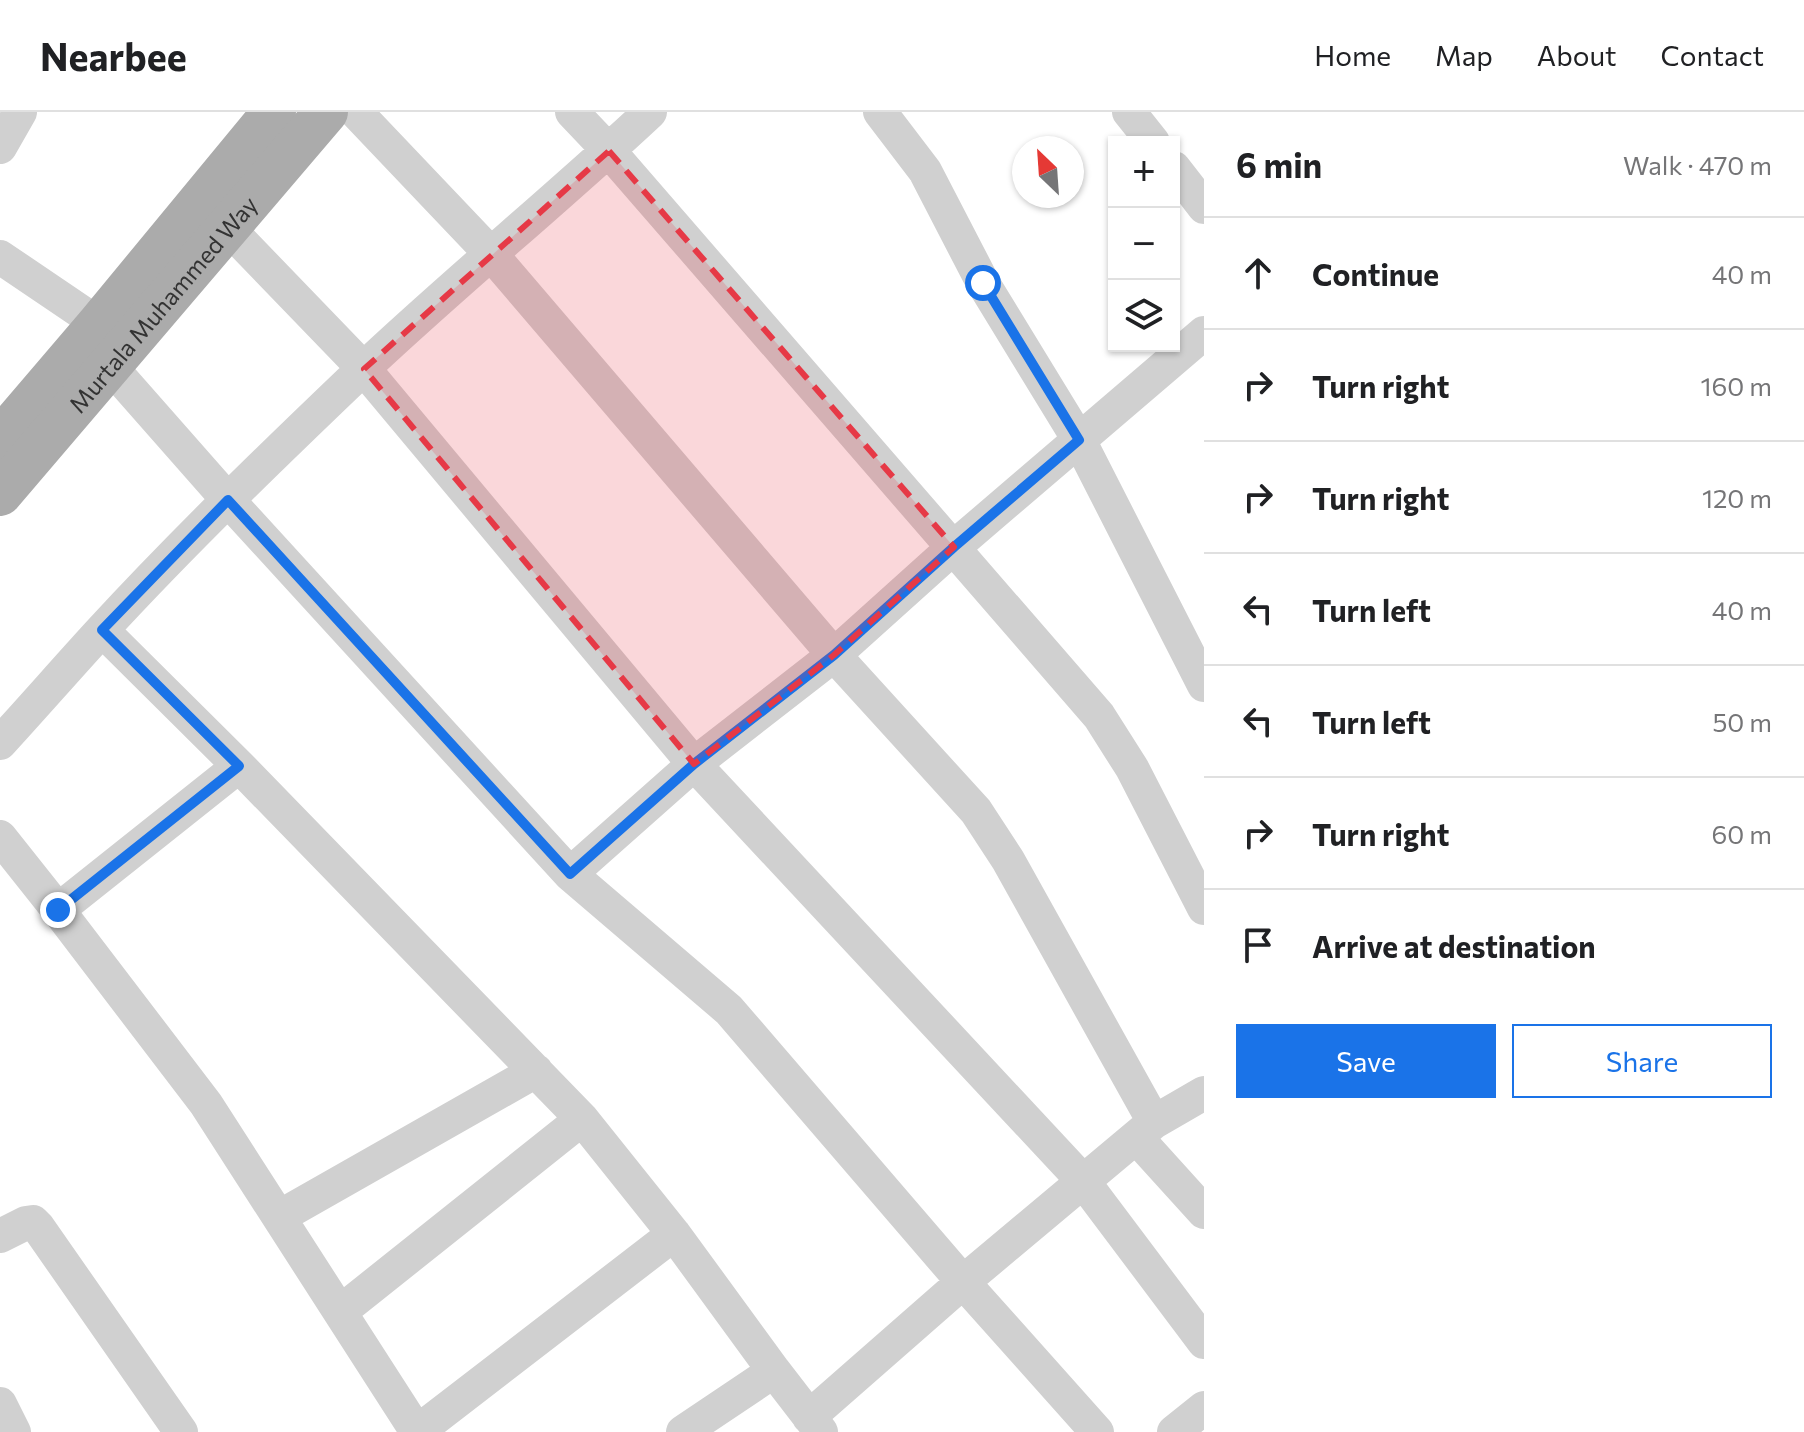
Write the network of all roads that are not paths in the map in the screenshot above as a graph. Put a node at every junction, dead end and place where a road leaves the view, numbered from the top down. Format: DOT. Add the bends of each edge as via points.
graph roads {
  1 [pos="20,112"];
  2 [pos="274,112"];
  3 [pos="326,112"];
  4 [pos="356,112"];
  5 [pos="572,112"];
  6 [pos="650,112"];
  7 [pos="880,112"];
  8 [pos="1129,112"];
  9 [pos="1148,136"];
  10 [pos="0,147"];
  11 [pos="609,151"];
  12 [pos="1180,176"];
  13 [pos="1204,207"];
  14 [pos="227,227"];
  15 [pos="491,254"];
  16 [pos="0,257"];
  17 [pos="99,324"];
  18 [pos="1204,333"];
  19 [pos="110,366"];
  20 [pos="364,369"];
  21 [pos="0,440"];
  22 [pos="1079,440"];
  23 [pos="0,494"];
  24 [pos="228,500"];
  25 [pos="954,547"];
  26 [pos="102,630"];
  27 [pos="834,655"];
  28 [pos="1204,685"];
  29 [pos="0,743"];
  30 [pos="694,764"];
  31 [pos="239,766"];
  32 [pos="0,837"];
  33 [pos="570,874"];
  34 [pos="1204,908"];
  35 [pos="58,910"];
  36 [pos="536,1071"];
  37 [pos="1204,1093"];
  38 [pos="582,1119"];
  39 [pos="1145,1130"];
  40 [pos="1083,1181"];
  41 [pos="1204,1212"];
  42 [pos="279,1217"];
  43 [pos="674,1234"];
  44 [pos="0,1236"];
  45 [pos="963,1282"];
  46 [pos="340,1312"];
  47 [pos="1204,1342"];
  48 [pos="774,1371"];
  49 [pos="0,1404"];
  50 [pos="1204,1408"];
  51 [pos="815,1424"];
  52 [pos="14,1432"];
  53 [pos="181,1432"];
  54 [pos="417,1432"];
  55 [pos="683,1432"];
  56 [pos="1097,1432"];
  57 [pos="1174,1432"];
  1 -- 10 [label="street"];
  2 -- 17 [label="main road, Murtala Muhammed Way"];
  3 -- 14 [label="main road, Murtala Muhammed Way"];
  4 -- 15 [label="street"];
  5 -- 11 [label="street"];
  6 -- 11 [label="street"];
  7 -- 22 [label="street" via="925,171 983,283"];
  8 -- 9 [label="street"];
  11 -- 15 [label="street"];
  11 -- 25 [label="street"];
  12 -- 13 [label="street"];
  14 -- 19 [label="main road, Murtala Muhammed Way"];
  14 -- 20 [label="street"];
  15 -- 20 [label="street"];
  15 -- 27 [label="street"];
  16 -- 17 [label="street"];
  17 -- 21 [label="main road, Murtala Muhammed Way"];
  18 -- 22 [label="street"];
  19 -- 23 [label="main road, Murtala Muhammed Way"];
  19 -- 24 [label="street"];
  20 -- 24 [label="street"];
  20 -- 30 [label="street"];
  22 -- 25 [label="street"];
  22 -- 28 [label="street"];
  24 -- 26 [label="street"];
  24 -- 33 [label="street"];
  25 -- 27 [label="street"];
  25 -- 34 [label="street" via="1099,716 1132,768"];
  26 -- 29 [label="street"];
  26 -- 31 [label="street"];
  27 -- 30 [label="street"];
  27 -- 39 [label="street" via="976,811 1008,860"];
  30 -- 33 [label="street"];
  30 -- 40 [label="street"];
  31 -- 35 [label="street"];
  31 -- 36 [label="street"];
  32 -- 35 [label="street"];
  33 -- 45 [label="street" via="729,1010"];
  35 -- 42 [label="street" via="206,1104"];
  36 -- 38 [label="street"];
  36 -- 42 [label="street"];
  37 -- 39 [label="street"];
  38 -- 43 [label="street"];
  38 -- 46 [label="street"];
  39 -- 40 [label="street"];
  39 -- 41 [label="street"];
  40 -- 45 [label="street"];
  40 -- 47 [label="street"];
  42 -- 46 [label="street"];
  43 -- 48 [label="street"];
  43 -- 54 [label="street"];
  44 -- 53 [label="street" via="26,1223 38,1227"];
  45 -- 51 [label="street"];
  45 -- 56 [label="street"];
  46 -- 54 [label="street"];
  48 -- 51 [label="street"];
  48 -- 55 [label="street"];
  49 -- 52 [label="street"];
  50 -- 57 [label="street"];
}
